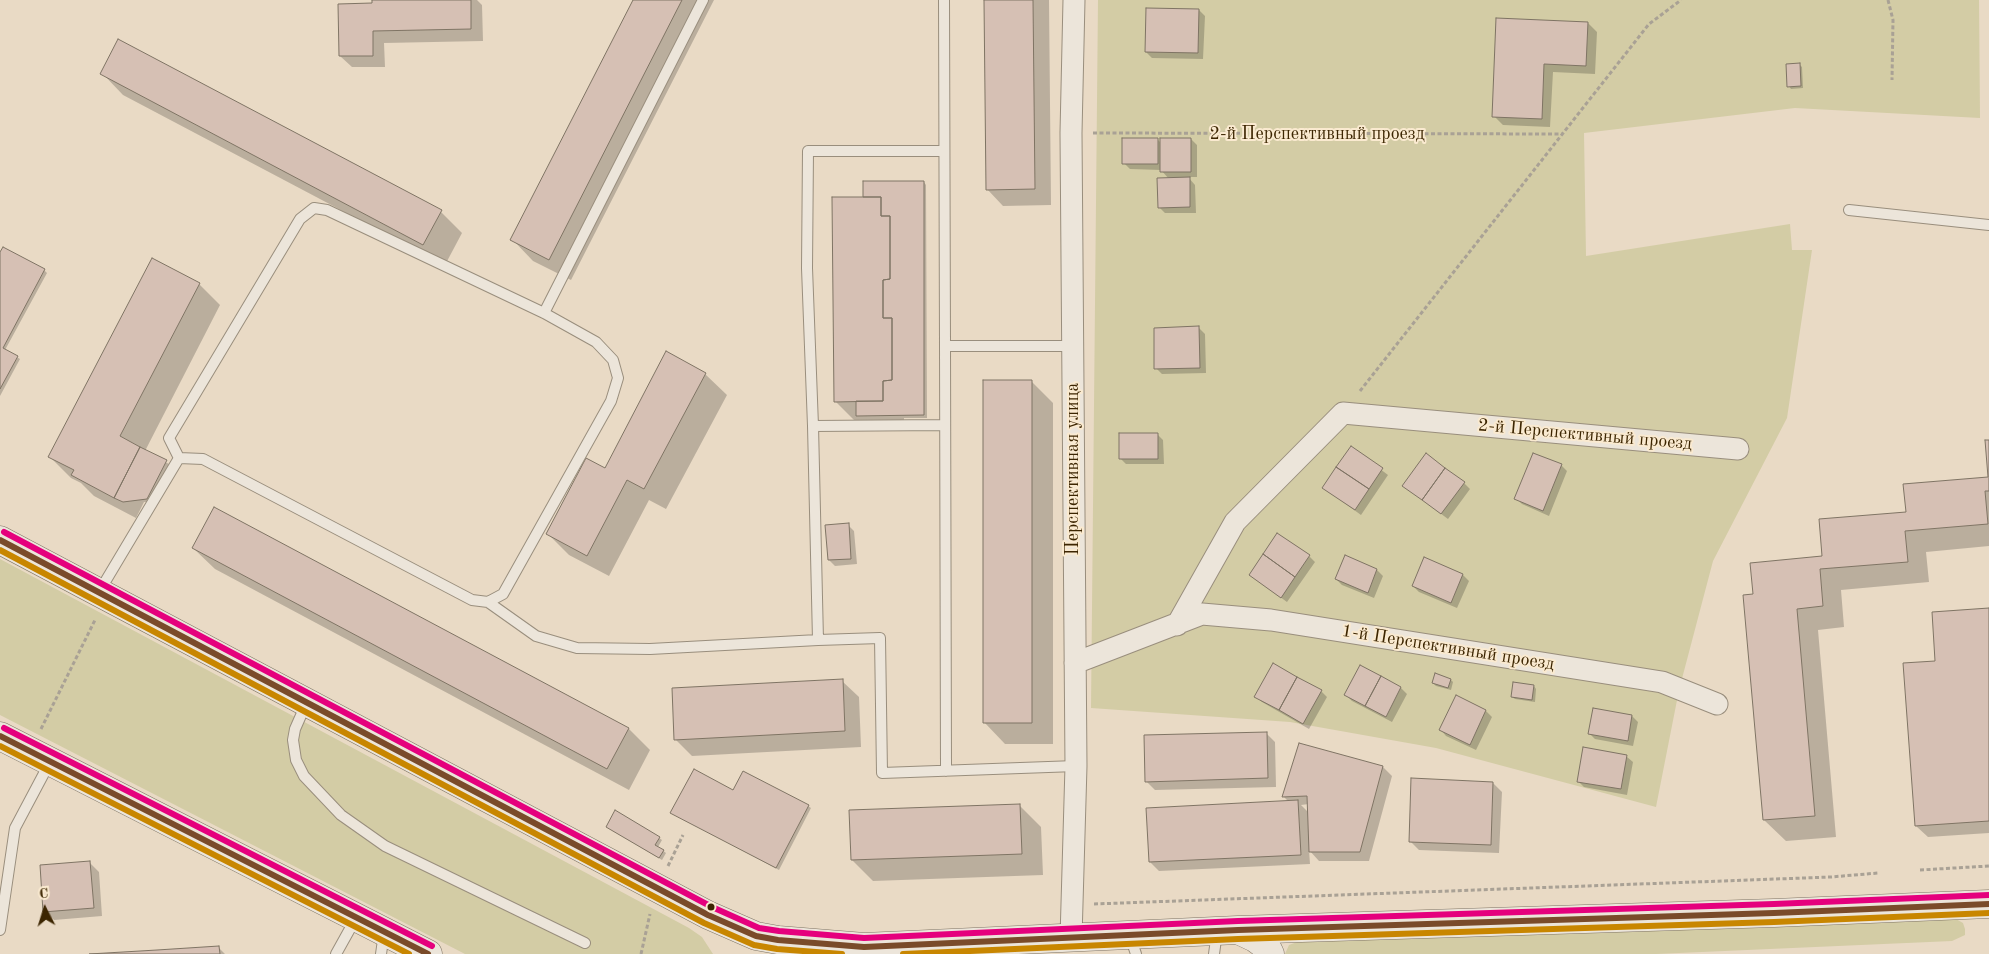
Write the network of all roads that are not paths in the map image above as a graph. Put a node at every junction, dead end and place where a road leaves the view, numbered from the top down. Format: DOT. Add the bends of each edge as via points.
graph roads {
  1 [pos="703,0"];
  2 [pos="944,0"];
  3 [pos="1074,0"];
  4 [pos="944,151"];
  5 [pos="1849,210"];
  6 [pos="1989,226"];
  7 [pos="544,313"];
  8 [pos="945,346"];
  9 [pos="1072,346"];
  10 [pos="945,425"];
  11 [pos="813,426"];
  12 [pos="1738,449"];
  13 [pos="179,458"];
  14 [pos="0,540"];
  15 [pos="488,602"];
  16 [pos="98,605"];
  17 [pos="1176,625"];
  18 [pos="818,640"];
  19 [pos="1075,663"];
  20 [pos="306,703"];
  21 [pos="1718,704"];
  22 [pos="0,736"];
  23 [pos="50,761"];
  24 [pos="1076,766"];
  25 [pos="946,771"];
  26 [pos="1989,904"];
  27 [pos="356,916"];
  28 [pos="0,930"];
  29 [pos="1071,938"];
  30 [pos="1223,938"];
  31 [pos="382,943"];
  32 [pos="585,943"];
  33 [pos="751,945"];
  34 [pos="1133,945"];
  35 [pos="927,950"];
  36 [pos="336,954"];
  37 [pos="428,954"];
  38 [pos="1270,954"];
  1 -- 7 [label="lane"];
  2 -- 4 [label="lane"];
  3 -- 9 [label="street, Перспективная улица"];
  4 -- 8 [label="lane"];
  4 -- 11 [label="lane" via="808,151"];
  5 -- 6 [label="lane"];
  7 -- 13 [label="lane" via="327,210 314,208 300,219 169,438"];
  7 -- 15 [label="lane" via="596,342 613,360 618,378 611,401 503,594"];
  8 -- 9 [label="lane"];
  8 -- 10 [label="lane"];
  9 -- 19 [label="street, Перспективная улица"];
  10 -- 11 [label="lane"];
  10 -- 25 [label="lane"];
  11 -- 18 [label="lane"];
  12 -- 17 [label="street, 2-й Перспективный проезд" via="1343,413 1235,522"];
  13 -- 15 [label="lane" via="202,459 472,600"];
  13 -- 16 [label="lane"];
  14 -- 16 [label="main road"];
  15 -- 18 [label="lane" via="536,636 577,648"];
  16 -- 20 [label="main road"];
  17 -- 19 [label="street, 1-й Перспективный проезд"];
  17 -- 21 [label="street, 1-й Перспективный проезд" via="1202,614 1271,620 1662,682"];
  18 -- 25 [label="lane" via="880,638 882,773"];
  19 -- 24 [label="street, Перспективная улица"];
  20 -- 32 [label="lane" via="293,740 296,760 304,776 341,815 385,846"];
  20 -- 33 [label="main road" via="708,915"];
  22 -- 23 [label="main road"];
  23 -- 27 [label="main road"];
  23 -- 28 [label="lane" via="15,828"];
  24 -- 25 [label="lane"];
  24 -- 29 [label="street, Перспективная улица"];
  26 -- 30 [label="main road"];
  27 -- 31 [label="main road"];
  27 -- 36 [label="lane"];
  29 -- 34 [label="main road"];
  29 -- 35 [label="main road"];
  30 -- 34 [label="main road"];
  30 -- 38 [label="main road" via="1261,942"];
  31 -- 37 [label="main road"];
  33 -- 35 [label="main road" via="778,940"];
}
